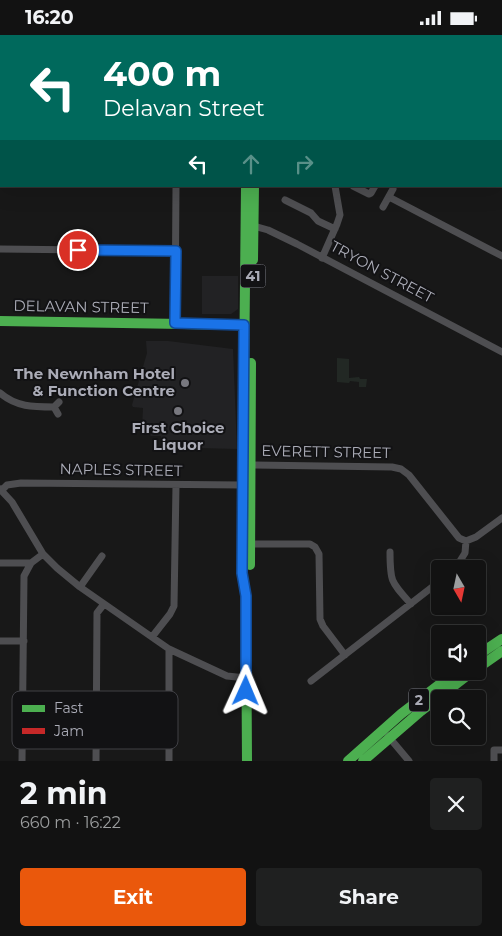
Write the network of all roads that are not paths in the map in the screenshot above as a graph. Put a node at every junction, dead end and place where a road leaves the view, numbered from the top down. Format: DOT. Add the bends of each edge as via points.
graph roads {
  1 [pos="176,187"];
  2 [pos="246,187"];
  3 [pos="254,187"];
  4 [pos="334,187"];
  5 [pos="355,187"];
  6 [pos="374,187"];
  7 [pos="393,189"];
  8 [pos="389,197"];
  9 [pos="285,200"];
  10 [pos="384,207"];
  11 [pos="250,227"];
  12 [pos="335,229"];
  13 [pos="0,249"];
  14 [pos="176,251"];
  15 [pos="502,256"];
  16 [pos="322,257"];
  17 [pos="0,321"];
  18 [pos="175,323"];
  19 [pos="248,325"];
  20 [pos="502,352"];
  21 [pos="0,393"];
  22 [pos="57,408"];
  23 [pos="247,465"];
  24 [pos="176,485"];
  25 [pos="242,485"];
  26 [pos="1,489"];
  27 [pos="502,518"];
  28 [pos="466,541"];
  29 [pos="246,544"];
  30 [pos="390,552"];
  31 [pos="43,554"];
  32 [pos="102,556"];
  33 [pos="461,560"];
  34 [pos="0,563"];
  35 [pos="31,563"];
  36 [pos="80,587"];
  37 [pos="431,588"];
  38 [pos="104,604"];
  39 [pos="410,604"];
  40 [pos="152,637"];
  41 [pos="502,639"];
  42 [pos="0,641"];
  43 [pos="24,641"];
  44 [pos="169,649"];
  45 [pos="486,650"];
  46 [pos="502,651"];
  47 [pos="345,655"];
  48 [pos="486,662"];
  49 [pos="246,678"];
  50 [pos="447,680"];
  51 [pos="461,680"];
  52 [pos="312,681"];
  53 [pos="23,691"];
  54 [pos="97,691"];
  55 [pos="169,691"];
  56 [pos="386,734"];
  57 [pos="246,746"];
  58 [pos="502,750"];
  59 [pos="243,761"];
  60 [pos="247,761"];
  61 [pos="348,761"];
  62 [pos="363,761"];
  63 [pos="409,761"];
  64 [pos="494,761"];
  1 -- 14 [label="street"];
  2 -- 11 [label="main road, 41"];
  3 -- 11 [label="main road, 41"];
  4 -- 12 [label="street" via="340,215"];
  5 -- 6 [label="street" via="369,194"];
  7 -- 8 [label="street"];
  8 -- 10 [label="street"];
  8 -- 15 [label="street"];
  9 -- 12 [label="street"];
  11 -- 16 [label="street, TRYON STREET" via="268,230"];
  11 -- 19 [label="main road, 41"];
  12 -- 16 [label="street"];
  13 -- 14 [label="street"];
  14 -- 18 [label="street"];
  16 -- 20 [label="street, TRYON STREET"];
  17 -- 18 [label="main road, DELAVAN STREET"];
  18 -- 19 [label="main road, DELAVAN STREET"];
  19 -- 23 [label="main road, 41"];
  21 -- 22 [label="street" via="22,405"];
  23 -- 25 [label="main road, 41"];
  23 -- 28 [label="street, EVERETT STREET" via="401,469 459,538"];
  23 -- 29 [label="main road, 41"];
  24 -- 25 [label="street, NAPLES STREET"];
  24 -- 26 [label="street, NAPLES STREET" via="21,483"];
  24 -- 40 [label="street" via="174,606"];
  25 -- 29 [label="main road, 41"];
  26 -- 31 [label="street"];
  27 -- 28 [label="street"];
  28 -- 33 [label="street"];
  29 -- 47 [label="street" via="310,544 315,547 319,554 320,619"];
  29 -- 49 [label="main road, 41" via="242,573 246,596"];
  30 -- 39 [label="street" via="391,578"];
  31 -- 35 [label="street"];
  31 -- 36 [label="street"];
  32 -- 36 [label="street"];
  34 -- 35 [label="street"];
  35 -- 43 [label="street" via="24,576"];
  36 -- 38 [label="street"];
  37 -- 39 [label="street"];
  38 -- 40 [label="street"];
  38 -- 54 [label="street" via="98,613"];
  39 -- 47 [label="street"];
  40 -- 44 [label="street"];
  41 -- 45 [label="main road"];
  42 -- 43 [label="street"];
  43 -- 53 [label="street"];
  44 -- 49 [label="street" via="227,676"];
  44 -- 55 [label="street"];
  46 -- 48 [label="main road"];
  47 -- 52 [label="street"];
  49 -- 57 [label="main road, 41"];
  50 -- 56 [label="main road, 2"];
  51 -- 56 [label="main road, 2"];
  56 -- 61 [label="main road, 2"];
  56 -- 62 [label="main road, 2"];
  56 -- 63 [label="street"];
  57 -- 59 [label="main road, 41"];
  57 -- 60 [label="main road, 41"];
  58 -- 64 [label="street" via="494,750"];
}
